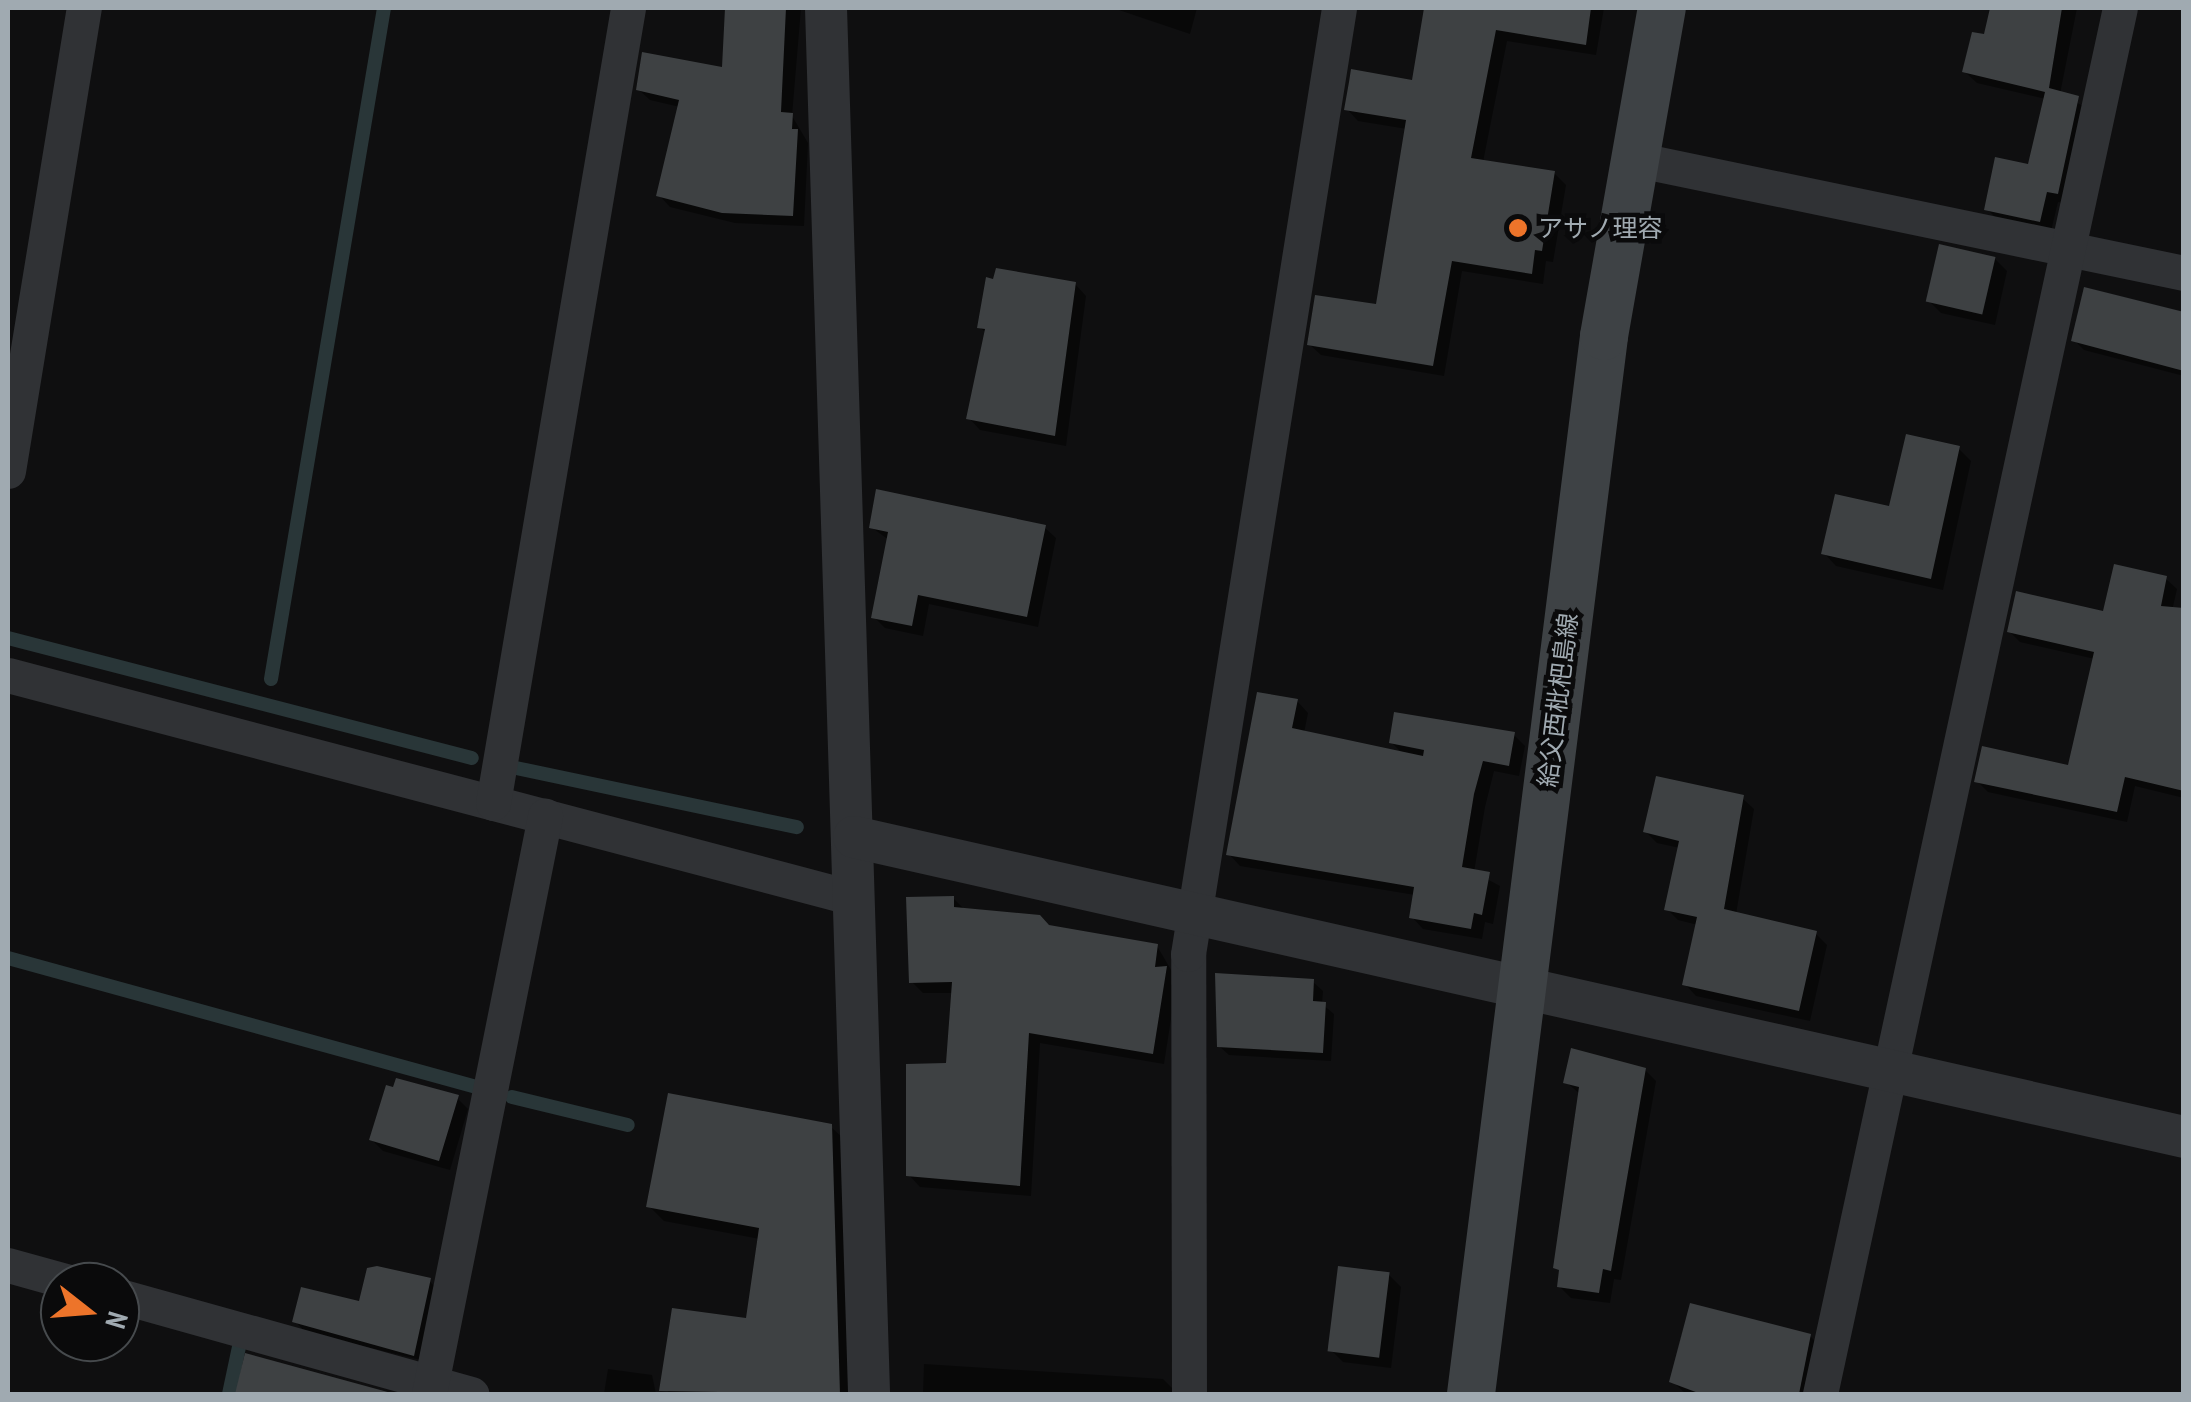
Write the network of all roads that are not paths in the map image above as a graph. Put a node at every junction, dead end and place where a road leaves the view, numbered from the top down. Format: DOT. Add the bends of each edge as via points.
graph roads {
  1 [pos="84,8"];
  2 [pos="628,8"];
  3 [pos="826,8"];
  4 [pos="1339,8"];
  5 [pos="1662,8"];
  6 [pos="2120,8"];
  7 [pos="1634,159"];
  8 [pos="2066,249"];
  9 [pos="2184,273"];
  10 [pos="8,472"];
  11 [pos="8,675"];
  12 [pos="493,803"];
  13 [pos="545,816"];
  14 [pos="854,837"];
  15 [pos="854,898"];
  16 [pos="1193,913"];
  17 [pos="1523,985"];
  18 [pos="1891,1070"];
  19 [pos="2184,1137"];
  20 [pos="8,1265"];
  21 [pos="40,1274"];
  22 [pos="140,1302"];
  23 [pos="430,1389"];
  24 [pos="472,1394"];
  25 [pos="868,1394"];
  26 [pos="1189,1394"];
  27 [pos="1471,1394"];
  28 [pos="1820,1394"];
  1 -- 10 [label="street"];
  2 -- 12 [label="street"];
  3 -- 14 [label="street"];
  4 -- 16 [label="street"];
  5 -- 7 [label="main road, 給父西枇杷島線"];
  6 -- 8 [label="street"];
  7 -- 8 [label="street"];
  7 -- 17 [label="main road, 給父西枇杷島線" via="1604,336"];
  8 -- 9 [label="street"];
  8 -- 18 [label="street"];
  11 -- 12 [label="street"];
  12 -- 13 [label="street"];
  13 -- 15 [label="street"];
  13 -- 23 [label="street"];
  14 -- 15 [label="street"];
  14 -- 16 [label="street"];
  15 -- 25 [label="street"];
  16 -- 17 [label="street"];
  16 -- 26 [label="street"];
  17 -- 18 [label="street"];
  17 -- 27 [label="main road, 給父西枇杷島線"];
  18 -- 19 [label="street"];
  18 -- 28 [label="street"];
  20 -- 21 [label="street"];
  22 -- 23 [label="street"];
  23 -- 24 [label="street"];
}
